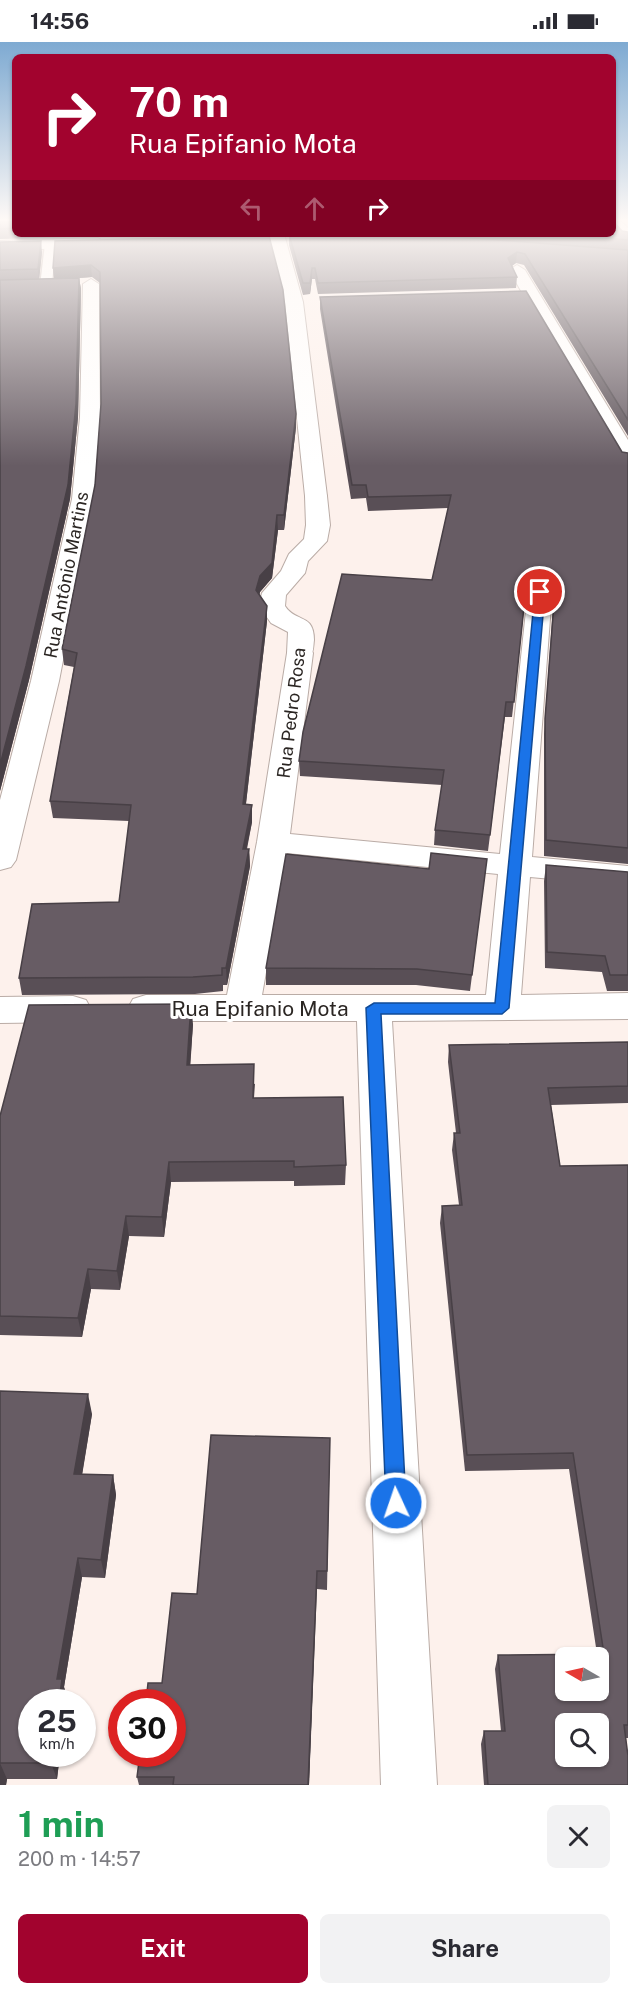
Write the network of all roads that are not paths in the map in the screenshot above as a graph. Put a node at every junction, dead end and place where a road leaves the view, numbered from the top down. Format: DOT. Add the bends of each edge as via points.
graph roads {
  1 [pos="87,303"];
  2 [pos="294,303"];
  3 [pos="537,303"];
  4 [pos="628,413"];
  5 [pos="602,414"];
  6 [pos="628,458"];
  7 [pos="540,592"];
  8 [pos="273,842"];
  9 [pos="0,861"];
  10 [pos="514,866"];
  11 [pos="628,876"];
  12 [pos="628,1006"];
  13 [pos="242,1008"];
  14 [pos="374,1008"];
  15 [pos="502,1008"];
  16 [pos="0,1010"];
  17 [pos="409,1785"];
  1 -- 9 [label="street, Rua Antônio Martins" via="90,417 83,499 45,681"];
  2 -- 8 [label="street, Rua Pedro Rosa" via="318,525 315,541 297,559 293,573 274,594 272,606 280,618 301,628"];
  3 -- 5 [label="street"];
  4 -- 5 [label="street"];
  5 -- 6 [label="street"];
  7 -- 10 [label="street"];
  8 -- 10 [label="street"];
  8 -- 13 [label="street, Rua Pedro Rosa"];
  10 -- 11 [label="street"];
  10 -- 15 [label="street"];
  12 -- 15 [label="street, Rua Epifanio Mota"];
  13 -- 14 [label="street, Rua Epifanio Mota"];
  13 -- 16 [label="street, Rua Epifanio Mota"];
  14 -- 15 [label="street, Rua Epifanio Mota"];
  14 -- 17 [label="street"];
}
